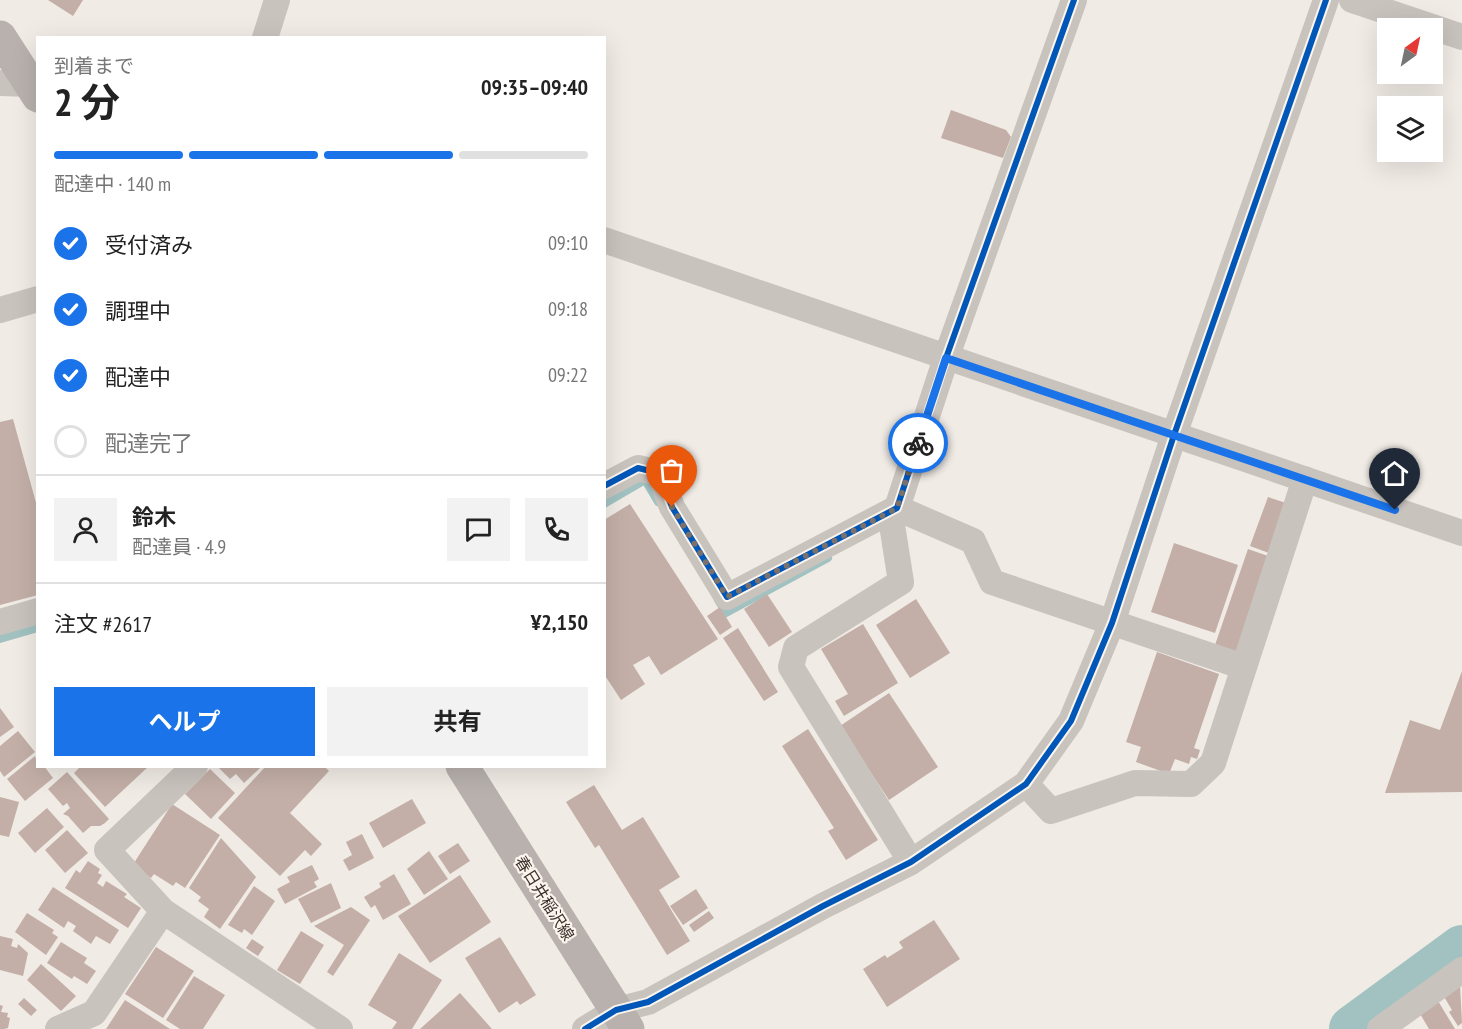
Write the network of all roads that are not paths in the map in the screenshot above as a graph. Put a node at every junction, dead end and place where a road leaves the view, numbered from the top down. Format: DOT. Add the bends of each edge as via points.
graph roads {
  1 [pos="277,0"];
  2 [pos="1074,0"];
  3 [pos="1326,0"];
  4 [pos="1352,0"];
  5 [pos="266,36"];
  6 [pos="0,37"];
  7 [pos="1462,38"];
  8 [pos="22,88"];
  9 [pos="606,241"];
  10 [pos="36,300"];
  11 [pos="0,310"];
  12 [pos="946,358"];
  13 [pos="1174,435"];
  14 [pos="1305,479"];
  15 [pos="606,485"];
  16 [pos="894,510"];
  17 [pos="1462,533"];
  18 [pos="36,612"];
  19 [pos="0,622"];
  20 [pos="1112,623"];
  21 [pos="1244,668"];
  22 [pos="193,768"];
  23 [pos="463,768"];
  24 [pos="1026,784"];
  25 [pos="911,862"];
  26 [pos="163,911"];
  27 [pos="1462,970"];
  28 [pos="622,1019"];
  29 [pos="58,1029"];
  30 [pos="340,1029"];
  31 [pos="585,1029"];
  32 [pos="1380,1029"];
  1 -- 5 [label="street"];
  2 -- 12 [label="street"];
  3 -- 13 [label="street"];
  4 -- 7 [label="street"];
  6 -- 8 [label="main road"];
  9 -- 12 [label="street"];
  10 -- 11 [label="street"];
  12 -- 13 [label="street"];
  12 -- 16 [label="street"];
  13 -- 14 [label="street"];
  13 -- 20 [label="street"];
  14 -- 17 [label="street"];
  14 -- 21 [label="street"];
  15 -- 16 [label="street" via="638,468 659,472 672,507 727,597"];
  16 -- 20 [label="street" via="974,540 992,582"];
  16 -- 25 [label="street" via="901,582 796,648 791,667"];
  18 -- 19 [label="street"];
  20 -- 21 [label="street"];
  20 -- 24 [label="street" via="1071,720"];
  21 -- 24 [label="street" via="1213,763 1191,784 1135,783 1051,811"];
  22 -- 26 [label="street" via="107,850"];
  23 -- 28 [label="main road, 春日井稲沢線"];
  24 -- 25 [label="street"];
  25 -- 28 [label="street" via="823,906"];
  26 -- 29 [label="street" via="94,1013"];
  26 -- 30 [label="street"];
  27 -- 32 [label="street"];
  28 -- 31 [label="street"];
}
